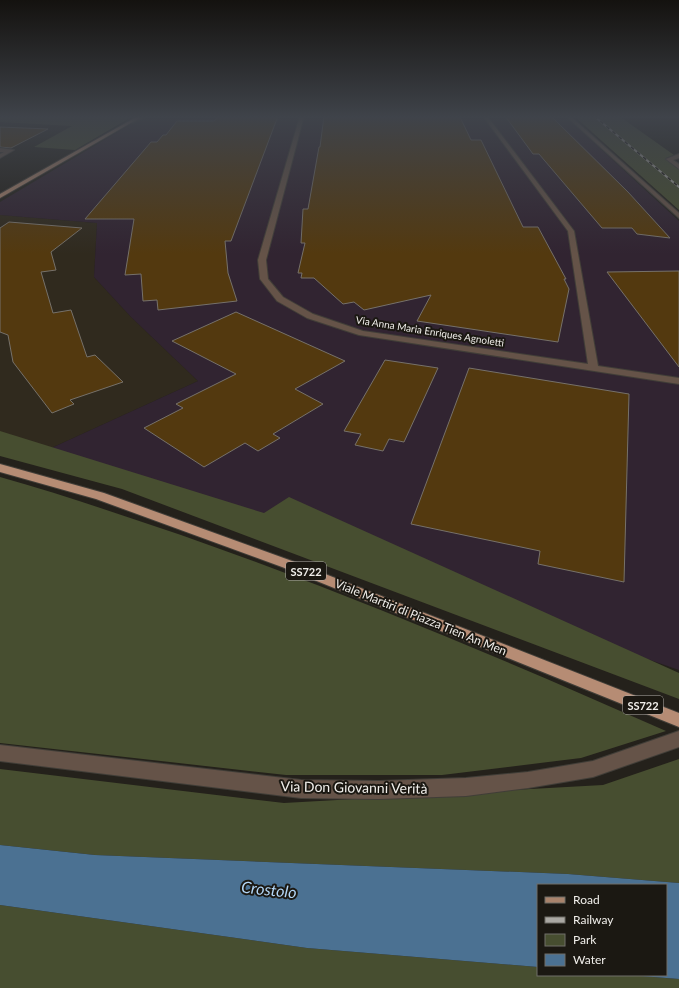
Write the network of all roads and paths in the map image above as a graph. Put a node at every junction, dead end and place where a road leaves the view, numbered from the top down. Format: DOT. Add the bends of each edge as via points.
graph roads {
  1 [pos="60,162"];
  2 [pos="289,162"];
  3 [pos="519,162"];
  4 [pos="619,162"];
  5 [pos="0,196"];
  6 [pos="679,216"];
  7 [pos="593,367"];
  8 [pos="679,381"];
  9 [pos="0,468"];
  10 [pos="679,720"];
  11 [pos="679,739"];
  12 [pos="0,753"];
  1 -- 5 [label="main road"];
  2 -- 7 [label="street, Via Anna Maria Enriques Agnoletti" via="262,260 264,279 280,299 310,316 362,333"];
  3 -- 7 [label="street" via="571,231"];
  4 -- 6 [label="street"];
  7 -- 8 [label="street, Via Anna Maria Enriques Agnoletti"];
  9 -- 10 [label="highway, Viale Martiri di Piazza Tien An Men / SS722" via="100,496 288,564"];
  11 -- 12 [label="street, Via Don Giovanni Verità" via="593,768 535,778 466,787 379,790 301,789"];
}
